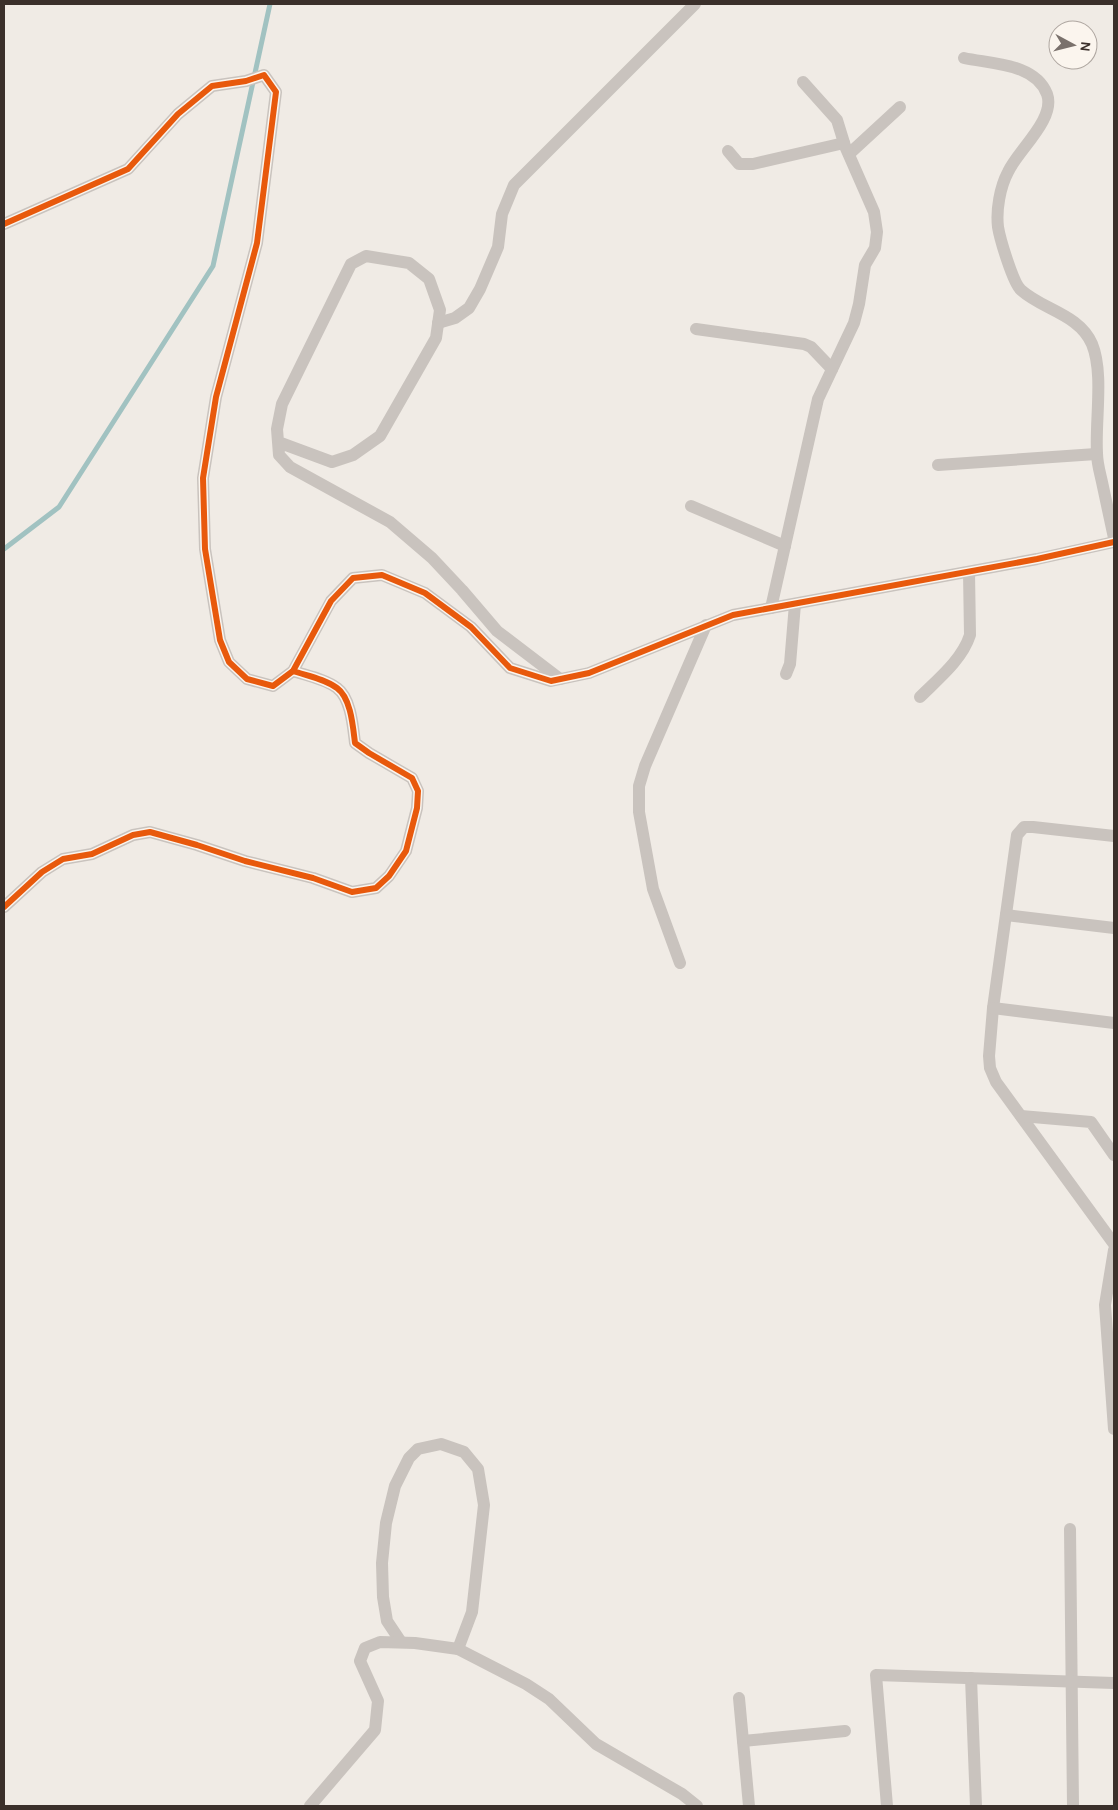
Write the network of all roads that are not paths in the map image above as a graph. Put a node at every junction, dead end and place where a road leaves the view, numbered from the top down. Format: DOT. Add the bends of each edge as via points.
graph roads {
  1 [pos="695,4"];
  2 [pos="964,58"];
  3 [pos="803,82"];
  4 [pos="900,107"];
  5 [pos="846,148"];
  6 [pos="728,151"];
  7 [pos="4,224"];
  8 [pos="438,323"];
  9 [pos="696,329"];
  10 [pos="832,369"];
  11 [pos="278,442"];
  12 [pos="1096,454"];
  13 [pos="938,465"];
  14 [pos="691,506"];
  15 [pos="1114,538"];
  16 [pos="1114,542"];
  17 [pos="785,546"];
  18 [pos="969,572"];
  19 [pos="795,604"];
  20 [pos="771,608"];
  21 [pos="706,625"];
  22 [pos="293,671"];
  23 [pos="786,674"];
  24 [pos="560,679"];
  25 [pos="920,697"];
  26 [pos="1114,836"];
  27 [pos="4,907"];
  28 [pos="1006,915"];
  29 [pos="1114,928"];
  30 [pos="680,963"];
  31 [pos="993,1008"];
  32 [pos="1114,1023"];
  33 [pos="1021,1116"];
  34 [pos="1114,1155"];
  35 [pos="1114,1244"];
  36 [pos="1114,1250"];
  37 [pos="1114,1429"];
  38 [pos="1070,1529"];
  39 [pos="401,1642"];
  40 [pos="458,1649"];
  41 [pos="971,1678"];
  42 [pos="1072,1681"];
  43 [pos="1114,1683"];
  44 [pos="739,1698"];
  45 [pos="845,1731"];
  46 [pos="743,1741"];
  47 [pos="310,1806"];
  48 [pos="697,1806"];
  49 [pos="749,1806"];
  50 [pos="887,1806"];
  51 [pos="976,1806"];
  52 [pos="1074,1806"];
  1 -- 8 [label="street" via="514,185 502,214 498,247 480,289 469,308 455,318"];
  2 -- 12 [label="street" via="1021,69 1035,78 1046,92 1049,105 1044,120 1008,172 999,204 999,237 1020,289 1070,319 1085,332 1092,345 1097,365"];
  3 -- 5 [label="street" via="837,120"];
  4 -- 5 [label="street"];
  5 -- 6 [label="street" via="753,164 740,164"];
  5 -- 10 [label="street" via="874,212 877,232 875,248 865,265 854,323"];
  7 -- 22 [label="street" via="128,169 178,114 212,86 264,75 276,92 256,243 216,398 203,478 206,549 220,640 229,662 247,679 273,686"];
  8 -- 11 [label="street" via="436,338 380,436 354,455 332,462"];
  8 -- 11 [label="street" via="440,310 429,280 409,263 366,256 350,264 282,404"];
  9 -- 10 [label="street" via="804,344"];
  10 -- 17 [label="street" via="818,399"];
  11 -- 24 [label="street" via="279,456 290,467 390,522 432,558 497,631"];
  12 -- 13 [label="street"];
  12 -- 15 [label="street"];
  14 -- 17 [label="street"];
  16 -- 18 [label="street"];
  17 -- 20 [label="street"];
  18 -- 19 [label="street"];
  18 -- 25 [label="street" via="970,635 967,643 949,668"];
  19 -- 20 [label="street"];
  19 -- 23 [label="street" via="791,658"];
  20 -- 21 [label="street" via="734,615"];
  21 -- 24 [label="street" via="589,673"];
  21 -- 30 [label="street" via="639,786 639,812 652,889"];
  22 -- 24 [label="street" via="331,601 353,578 382,575 425,594 471,627 510,668 551,681"];
  22 -- 27 [label="street" via="338,689 349,707 355,743 412,778 418,791 406,851 389,876 376,888 352,892 150,832 133,835 92,854 63,859 42,872"];
  26 -- 28 [label="street" via="1024,827 1017,835"];
  28 -- 29 [label="street"];
  28 -- 31 [label="street"];
  31 -- 32 [label="street"];
  31 -- 33 [label="street" via="990,1068 996,1082"];
  33 -- 34 [label="street" via="1091,1122"];
  33 -- 35 [label="street"];
  36 -- 37 [label="street" via="1105,1305"];
  38 -- 42 [label="street"];
  39 -- 40 [label="street"];
  39 -- 40 [label="street" via="387,1621 382,1564 386,1523 395,1486 409,1458 418,1449 441,1444 464,1452 478,1470 484,1505 472,1612"];
  39 -- 47 [label="street" via="380,1642 365,1648 360,1661 378,1701 375,1730"];
  40 -- 48 [label="street" via="549,1699 596,1744"];
  41 -- 42 [label="street"];
  41 -- 50 [label="street" via="876,1675"];
  41 -- 51 [label="street"];
  42 -- 43 [label="street"];
  42 -- 52 [label="street"];
  44 -- 46 [label="street"];
  45 -- 46 [label="street"];
  46 -- 49 [label="street"];
}
